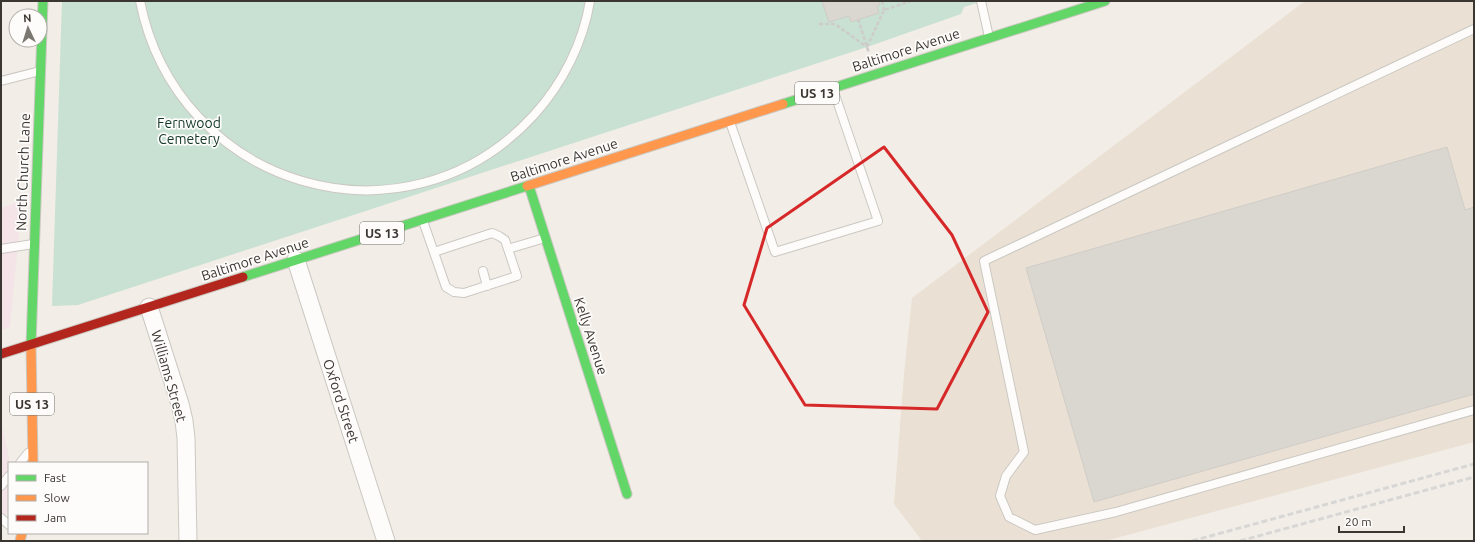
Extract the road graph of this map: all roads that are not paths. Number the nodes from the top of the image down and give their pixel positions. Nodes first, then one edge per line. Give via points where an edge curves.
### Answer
1 (43, 1) edge
2 (140, 1) edge
3 (590, 1) edge
4 (981, 1) edge
5 (1105, 1) edge
6 (1474, 29) edge
7 (989, 38) junction
8 (41, 70) junction
9 (1, 81) edge
10 (833, 88) junction
11 (730, 121) junction
12 (529, 186) junction
13 (423, 220) junction
14 (546, 238) junction
15 (34, 244) junction
16 (1, 249) edge
17 (508, 249) junction
18 (434, 252) junction
19 (296, 260) junction
20 (483, 271) dead end
21 (487, 286) junction
22 (149, 307) junction
23 (31, 345) junction
24 (1, 354) edge
25 (1474, 410) edge
26 (33, 446) junction
27 (21, 462) edge
28 (33, 462) edge
29 (8, 477) edge
30 (1, 486) edge
31 (627, 494) dead end
32 (188, 541) edge
33 (386, 541) edge

1 - 8 main road, North Church Lane
2 - 3 lane via 152,44 163,68 193,112 211,130 254,161 278,172 322,186 355,190 394,188 433,180 482,158 504,143 524,126 558,85 581,37
4 - 7 lane
5 - 7 main road, Baltimore Avenue / US 13
6 - 25 lane via 984,261 1024,452 1006,476 1000,496 1009,517 1035,530 1116,512
7 - 10 main road, Baltimore Avenue / US 13
8 - 9 lane
8 - 15 main road, North Church Lane
10 - 11 main road, Baltimore Avenue / US 13
10 - 11 lane via 878,221 775,252
11 - 12 main road, Baltimore Avenue / US 13
12 - 13 main road, Baltimore Avenue / US 13
12 - 14 main road, Kelly Avenue
13 - 18 lane
13 - 19 main road, Baltimore Avenue / US 13
14 - 17 lane
14 - 31 main road, Kelly Avenue
15 - 16 lane
15 - 23 main road, North Church Lane
17 - 18 lane via 505,240 492,233 474,242
17 - 21 lane via 517,276
18 - 21 lane via 446,287 464,294
19 - 22 main road, Baltimore Avenue / US 13
19 - 33 street, Oxford Street
20 - 21 lane
22 - 23 main road, Baltimore Avenue / US 13
22 - 32 street, Williams Street via 184,421
23 - 24 main road, Baltimore Avenue
23 - 26 main road, US 13
26 - 27 lane
26 - 28 main road, US 13
29 - 30 lane

